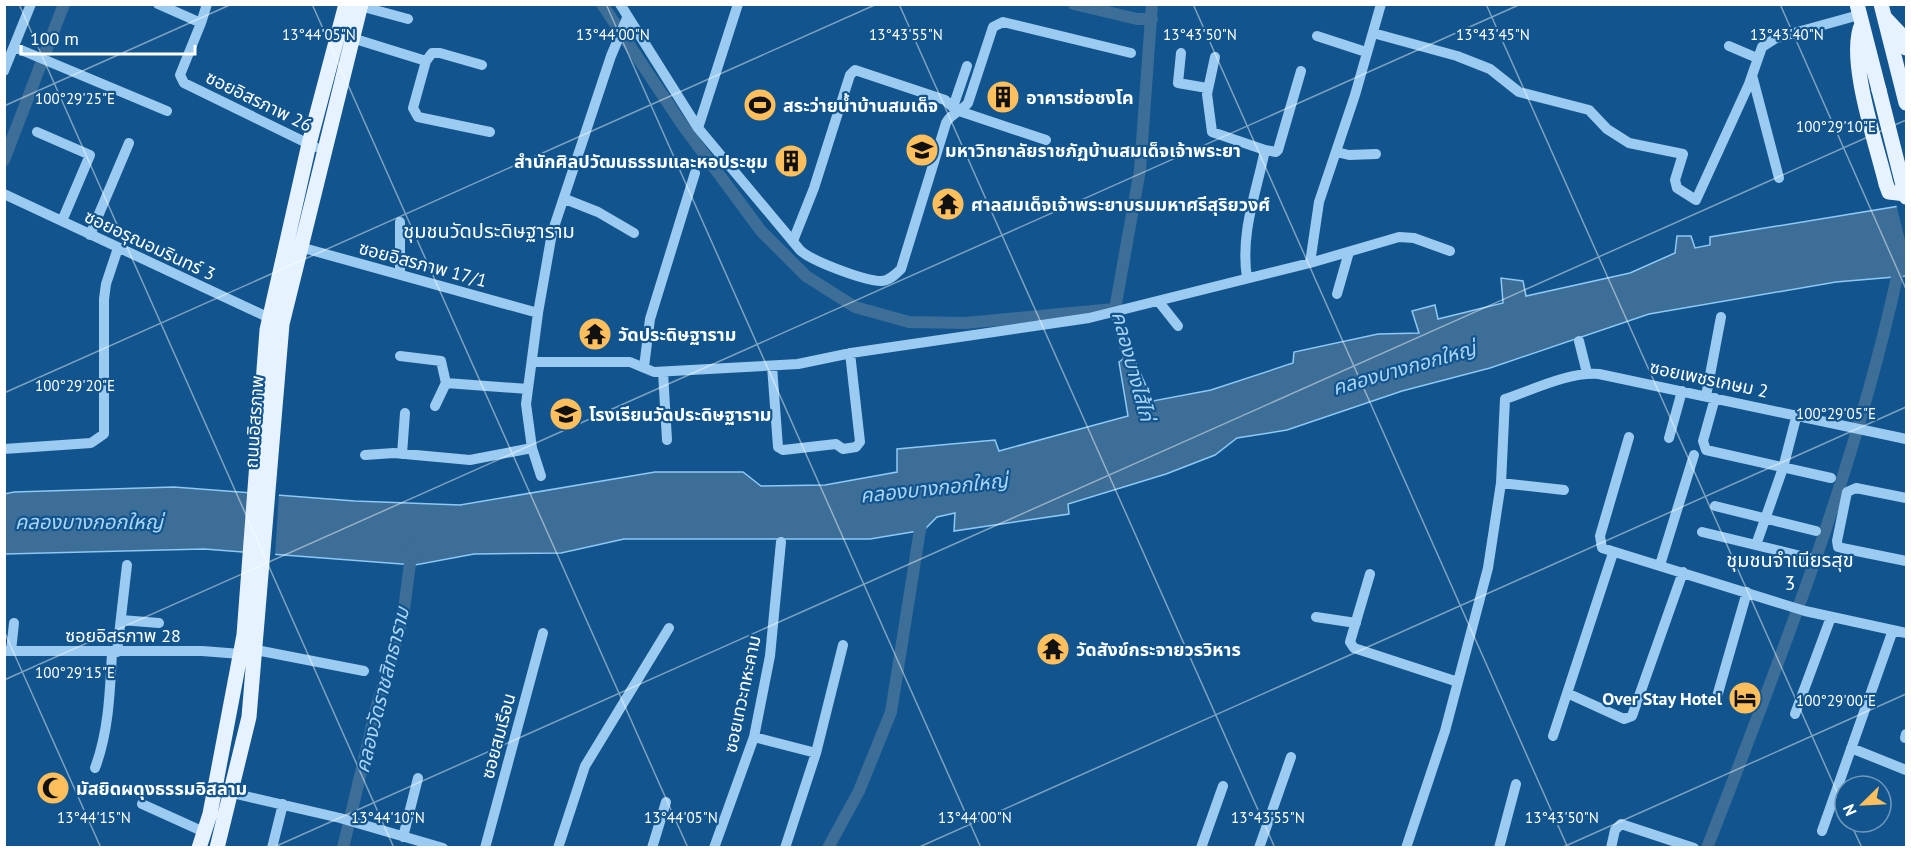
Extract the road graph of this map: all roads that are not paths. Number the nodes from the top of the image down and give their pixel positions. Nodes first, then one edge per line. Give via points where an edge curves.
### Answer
1 (31, 4) edge
2 (158, 4) edge
3 (207, 4) edge
4 (620, 4) edge
5 (738, 4) edge
6 (1381, 4) edge
7 (356, 5) edge
8 (1883, 11) edge
9 (1859, 15) edge
10 (408, 19) dead end
11 (201, 23) junction
12 (622, 28) junction
13 (1373, 33) junction
14 (1317, 36) dead end
15 (352, 38) junction
16 (1905, 39) edge
17 (1729, 46) dead end
18 (14, 47) junction
19 (1366, 52) junction
20 (1131, 53) dead end
21 (1181, 53) dead end
22 (1215, 57) dead end
23 (1757, 58) junction
24 (426, 61) junction
25 (482, 65) dead end
26 (967, 66) dead end
27 (4, 71) edge
28 (1301, 71) dead end
29 (1752, 75) junction
30 (1207, 88) junction
31 (1906, 103) edge
32 (957, 109) junction
33 (167, 111) dead end
34 (698, 128) junction
35 (37, 132) dead end
36 (490, 132) dead end
37 (1046, 140) dead end
38 (129, 142) dead end
39 (317, 147) junction
40 (1265, 150) junction
41 (1336, 152) junction
42 (1376, 154) dead end
43 (695, 173) dead end
44 (1779, 178) dead end
45 (4, 194) edge
46 (1906, 195) edge
47 (565, 199) junction
48 (62, 221) junction
49 (400, 222) dead end
50 (634, 233) dead end
51 (90, 235) junction
52 (793, 241) junction
53 (300, 247) junction
54 (118, 248) junction
55 (1450, 251) dead end
56 (1348, 252) junction
57 (1310, 263) junction
58 (400, 273) junction
59 (1247, 279) junction
60 (1338, 294) dead end
61 (1159, 302) junction
62 (537, 313) junction
63 (1721, 317) dead end
64 (276, 321) junction
65 (1178, 326) dead end
66 (1579, 341) dead end
67 (850, 353) junction
68 (400, 356) dead end
69 (532, 362) junction
70 (772, 366) junction
71 (644, 367) junction
72 (663, 372) junction
73 (1587, 373) junction
74 (446, 382) junction
75 (528, 389) junction
76 (1682, 391) junction
77 (1710, 397) junction
78 (435, 406) dead end
79 (405, 413) dead end
80 (1797, 414) junction
81 (1629, 437) dead end
82 (1669, 438) dead end
83 (1906, 439) edge
84 (667, 440) dead end
85 (532, 448) junction
86 (4, 449) edge
87 (402, 454) junction
88 (366, 455) dead end
89 (1694, 455) dead end
90 (1783, 468) junction
91 (541, 476) dead end
92 (1830, 478) dead end
93 (1501, 483) junction
94 (1564, 490) dead end
95 (1906, 498) edge
96 (1715, 506) dead end
97 (1766, 520) junction
98 (1816, 531) dead end
99 (1702, 532) dead end
100 (781, 542) dead end
101 (1756, 545) junction
102 (1613, 553) junction
103 (1809, 558) dead end
104 (1906, 561) edge
105 (1660, 565) junction
106 (127, 566) dead end
107 (1683, 572) junction
108 (1370, 574) dead end
109 (1747, 592) junction
110 (1316, 617) dead end
111 (1831, 617) junction
112 (121, 620) junction
113 (14, 623) dead end
114 (1356, 623) junction
115 (159, 624) dead end
116 (669, 628) dead end
117 (1893, 630) junction
118 (543, 633) dead end
119 (1906, 633) edge
120 (252, 642) junction
121 (843, 645) dead end
122 (8, 651) edge
123 (115, 652) junction
124 (241, 654) junction
125 (364, 671) dead end
126 (1458, 682) junction
127 (1567, 693) junction
128 (1718, 693) dead end
129 (1795, 714) dead end
130 (1553, 736) dead end
131 (754, 737) junction
132 (1851, 748) junction
133 (816, 753) junction
134 (1291, 757) dead end
135 (94, 768) dead end
136 (1906, 770) edge
137 (418, 778) dead end
138 (1516, 784) dead end
139 (1223, 786) dead end
140 (215, 787) junction
141 (232, 793) junction
142 (666, 802) dead end
143 (142, 804) dead end
144 (283, 804) junction
145 (1822, 831) dead end
146 (204, 832) junction
147 (403, 837) junction
148 (199, 848) edge
149 (217, 848) edge
150 (272, 848) edge
151 (443, 848) edge
152 (485, 848) edge
153 (558, 848) edge
154 (652, 848) edge
155 (714, 848) edge
156 (785, 848) edge
157 (1201, 848) edge
158 (1259, 848) edge
159 (1406, 848) edge
160 (1499, 848) edge
161 (1611, 848) edge
162 (1694, 848) edge

1 - 18 street
2 - 11 street
3 - 11 street
4 - 12 street
5 - 34 street
6 - 13 street
7 - 10 street
7 - 15 main road, ถนนอิสรภาพ
7 - 39 main road
8 - 16 main road
8 - 31 main road
9 - 23 street via 1776,38 1762,47
9 - 46 main road, bridge
9 - 46 main road via 1859,76 1886,184 1889,192
11 - 39 street, ซอยอิสรภาพ 26 via 180,79
12 - 34 street
12 - 47 street
13 - 19 street
13 - 29 street via 1490,69 1519,92 1580,106 1629,143 1683,154 1675,180 1677,188 1696,200
14 - 19 street
15 - 24 street
15 - 39 main road, ถนนอิสรภาพ
17 - 23 street
18 - 27 street
18 - 33 street
19 - 41 street
20 - 32 street via 1003,22 990,33 968,103
21 - 30 street via 1178,83
22 - 30 street
23 - 29 street
24 - 25 street via 432,53 440,52
24 - 36 street via 413,108 418,117
26 - 32 street
28 - 40 street via 1278,150
29 - 44 street
30 - 40 street via 1213,133
32 - 37 street
32 - 52 street via 945,100 872,75 851,72
32 - 52 street via 946,123 918,219 895,276 881,281 836,268 805,255
34 - 52 street
35 - 48 street via 90,156
38 - 51 street
39 - 53 main road, ถนนอิสรภาพ
39 - 64 main road
40 - 59 street via 1244,235
41 - 42 street
41 - 57 street via 1319,202
43 - 71 street via 650,319
45 - 48 street, ซอยอรุณอมรินทร์ 3
47 - 50 street
47 - 62 street via 552,232
48 - 51 street, ซอยอรุณอมรินทร์ 3
49 - 58 street
51 - 54 street, ซอยอรุณอมรินทร์ 3
53 - 58 street, ซอยอิสรภาพ 17/1
53 - 64 main road, ถนนอิสรภาพ
54 - 64 street, ซอยอรุณอมรินทร์ 3
54 - 86 street via 104,299 104,434 91,443
55 - 56 street via 1414,238 1399,237
56 - 57 street
56 - 60 street
57 - 59 street
58 - 62 street, ซอยอิสรภาพ 17/1
59 - 61 street
61 - 65 street
61 - 67 street via 1029,329
62 - 69 street
63 - 77 street
64 - 120 main road, ถนนอิสรภาพ
66 - 73 street
67 - 70 street
67 - 70 street via 860,438 856,447 841,449 836,444 780,449 776,443
68 - 74 street via 441,361
69 - 71 street via 630,362
69 - 75 street
70 - 72 street
71 - 72 street
72 - 84 street
73 - 76 street, ซอยเพชรเกษม 2
73 - 93 street, ซอยเพชรเกษม 2 via 1505,399
74 - 75 street
74 - 78 street
75 - 85 street via 526,404
76 - 77 street, ซอยเพชรเกษม 2
76 - 82 street
77 - 80 street, ซอยเพชรเกษม 2
77 - 90 street via 1703,441 1706,450
79 - 87 street
80 - 83 street, ซอยเพชรเกษม 2
80 - 90 street
81 - 102 street via 1600,536 1602,548
85 - 87 street via 470,460
85 - 91 street
87 - 88 street
89 - 105 street
90 - 92 street
90 - 97 street
93 - 94 street
93 - 126 street via 1488,568
95 - 104 street via 1856,488 1847,492 1838,547
96 - 97 street
97 - 98 street
97 - 101 street
99 - 101 street
100 - 131 street, ซอยเทวะทหะคาม via 770,656
101 - 103 street
102 - 105 street
102 - 127 street
105 - 107 street
106 - 112 street
107 - 109 street
107 - 127 street via 1632,716 1624,719
108 - 114 street
109 - 111 street
109 - 128 street
110 - 114 street
111 - 117 street
111 - 129 street
112 - 115 street
112 - 123 street
113 - 122 street
114 - 126 street via 1350,642 1354,648
116 - 153 street via 585,766
117 - 119 street
117 - 132 street
118 - 152 street, ซอยสมเรือน
120 - 124 main road
120 - 125 street
120 - 141 main road, ถนนอิสรภาพ via 249,717
121 - 133 street
122 - 123 street, ซอยอิสรภาพ 28
123 - 124 street, ซอยอิสรภาพ 28
123 - 135 street
124 - 140 main road
126 - 159 street
127 - 130 street
131 - 133 street
131 - 155 street, ซอยเทวะทหะคาม
132 - 136 street
132 - 145 street
133 - 156 street
134 - 158 street
137 - 147 street
138 - 160 street
139 - 157 street
140 - 141 main road
140 - 146 main road
141 - 144 street
141 - 149 main road, ถนนอิสรภาพ
142 - 154 street
143 - 146 street
144 - 147 street
144 - 150 street
146 - 148 main road
147 - 151 street
161 - 162 street via 1615,830 1621,824

